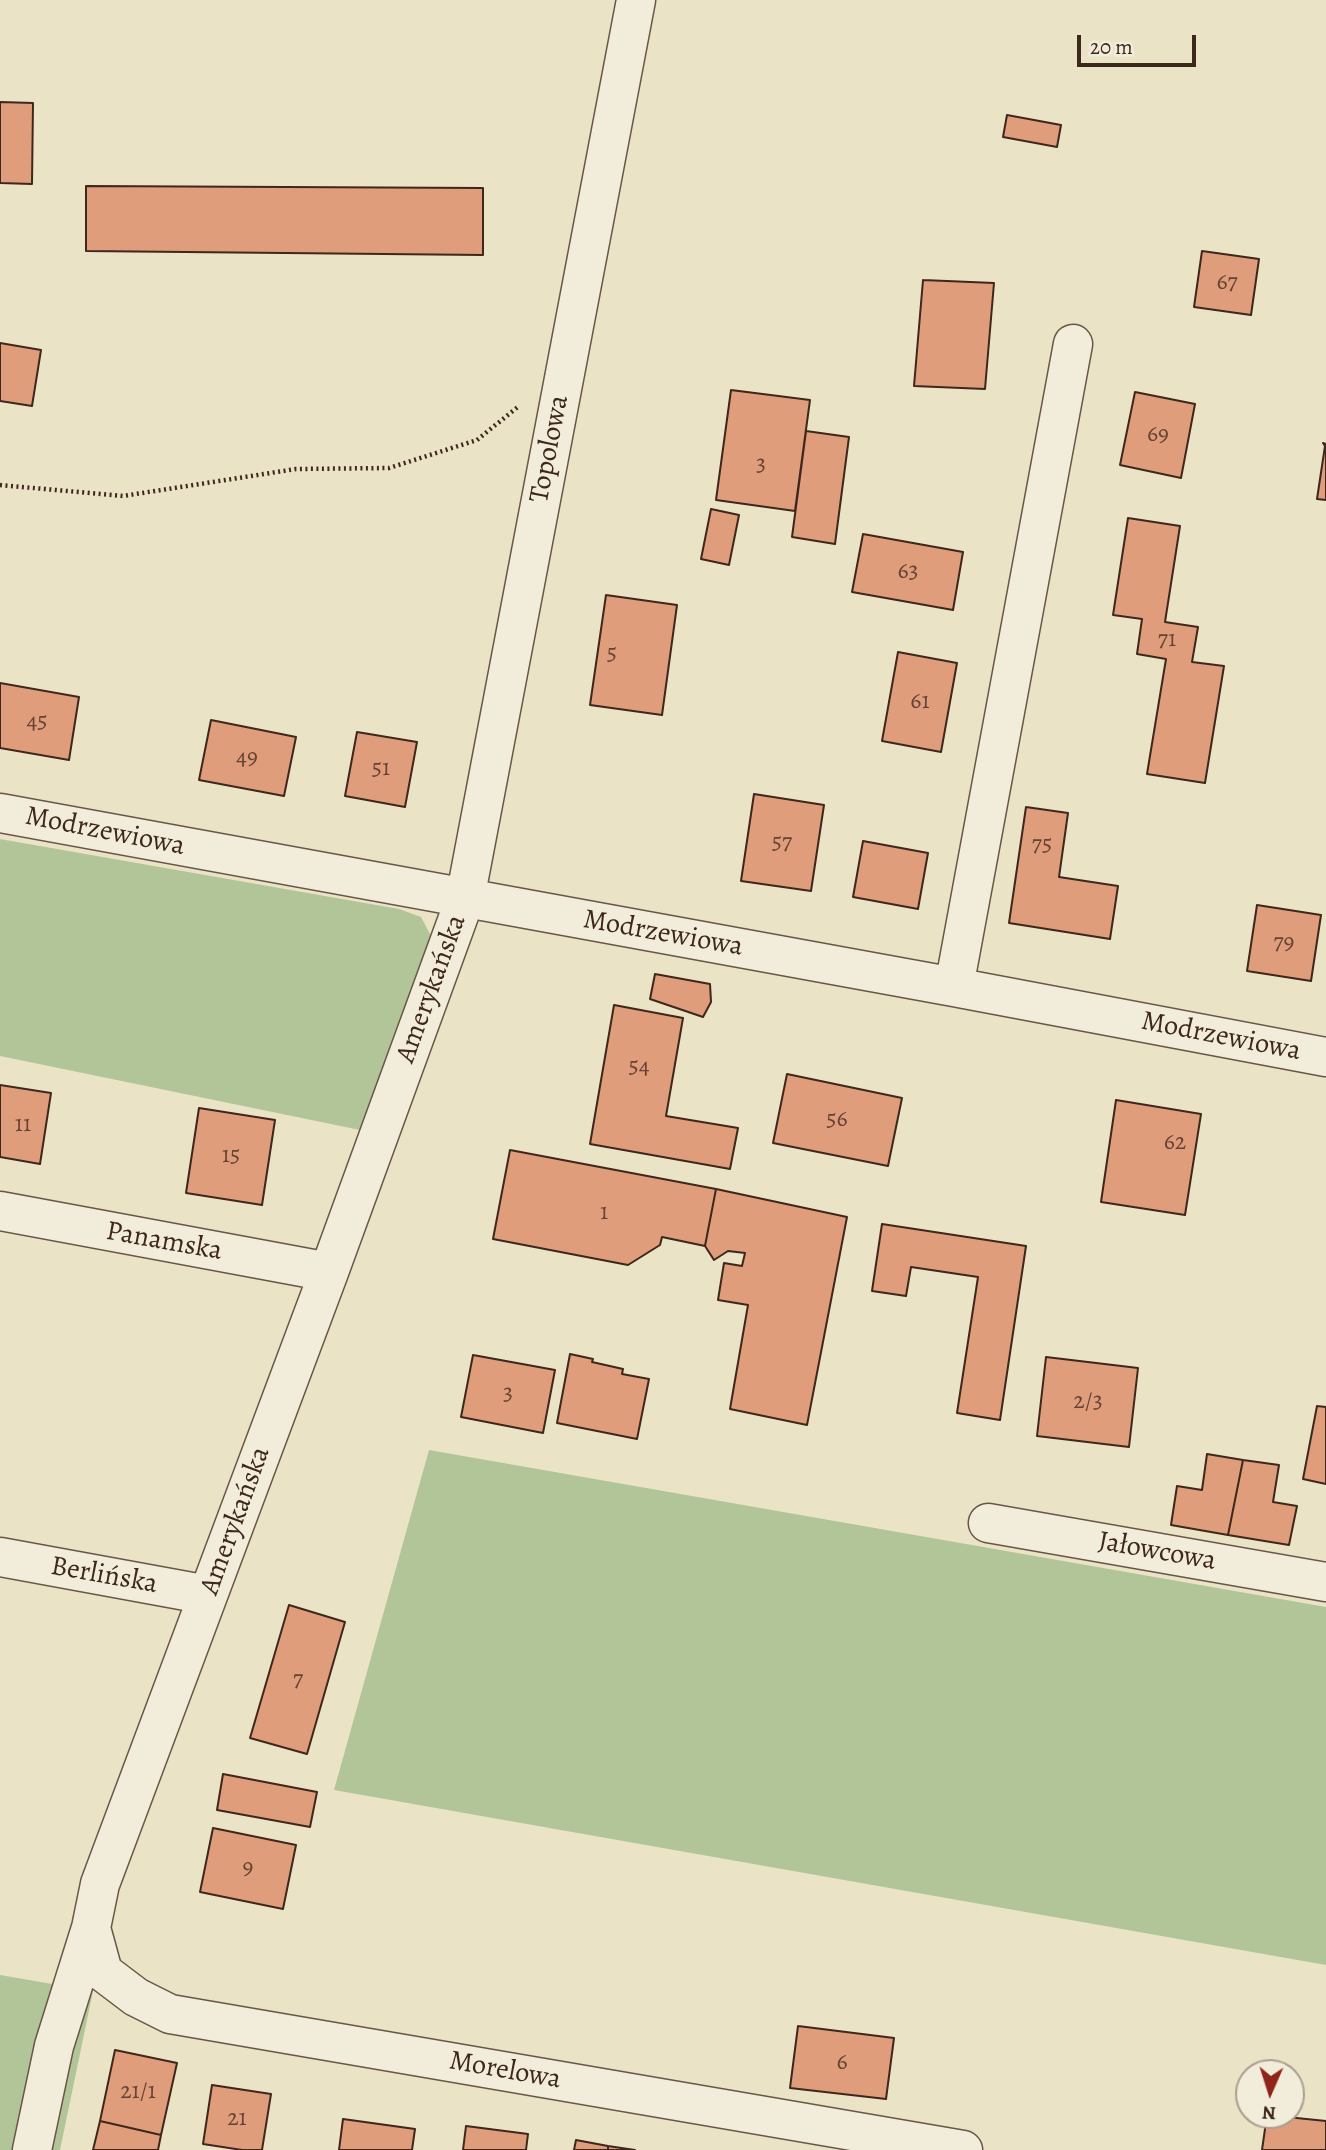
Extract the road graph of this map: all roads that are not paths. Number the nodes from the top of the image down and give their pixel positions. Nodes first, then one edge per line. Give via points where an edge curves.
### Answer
1 (636, 0) edge
2 (1073, 344) dead end
3 (0, 813) edge
4 (465, 899) junction
5 (954, 986) junction
6 (1326, 1057) edge
7 (0, 1211) edge
8 (329, 1272) junction
9 (988, 1523) dead end
10 (0, 1557) edge
11 (1326, 1582) edge
12 (208, 1595) junction
13 (91, 1928) junction
14 (32, 2150) edge
15 (963, 2150) edge

1 - 4 street, Topolowa
2 - 5 street
3 - 4 street, Modrzewiowa
4 - 5 street, Modrzewiowa
4 - 8 street, Amerykańska
5 - 6 street, Modrzewiowa
7 - 8 street, Panamska
8 - 12 street, Amerykańska
9 - 11 street, Jałowcowa
10 - 12 street, Berlińska
12 - 13 street, Amerykańska via 100,1884
13 - 14 street, Amerykańska via 54,2046
13 - 15 street, Morelowa via 103,1972 136,1997 170,2014

